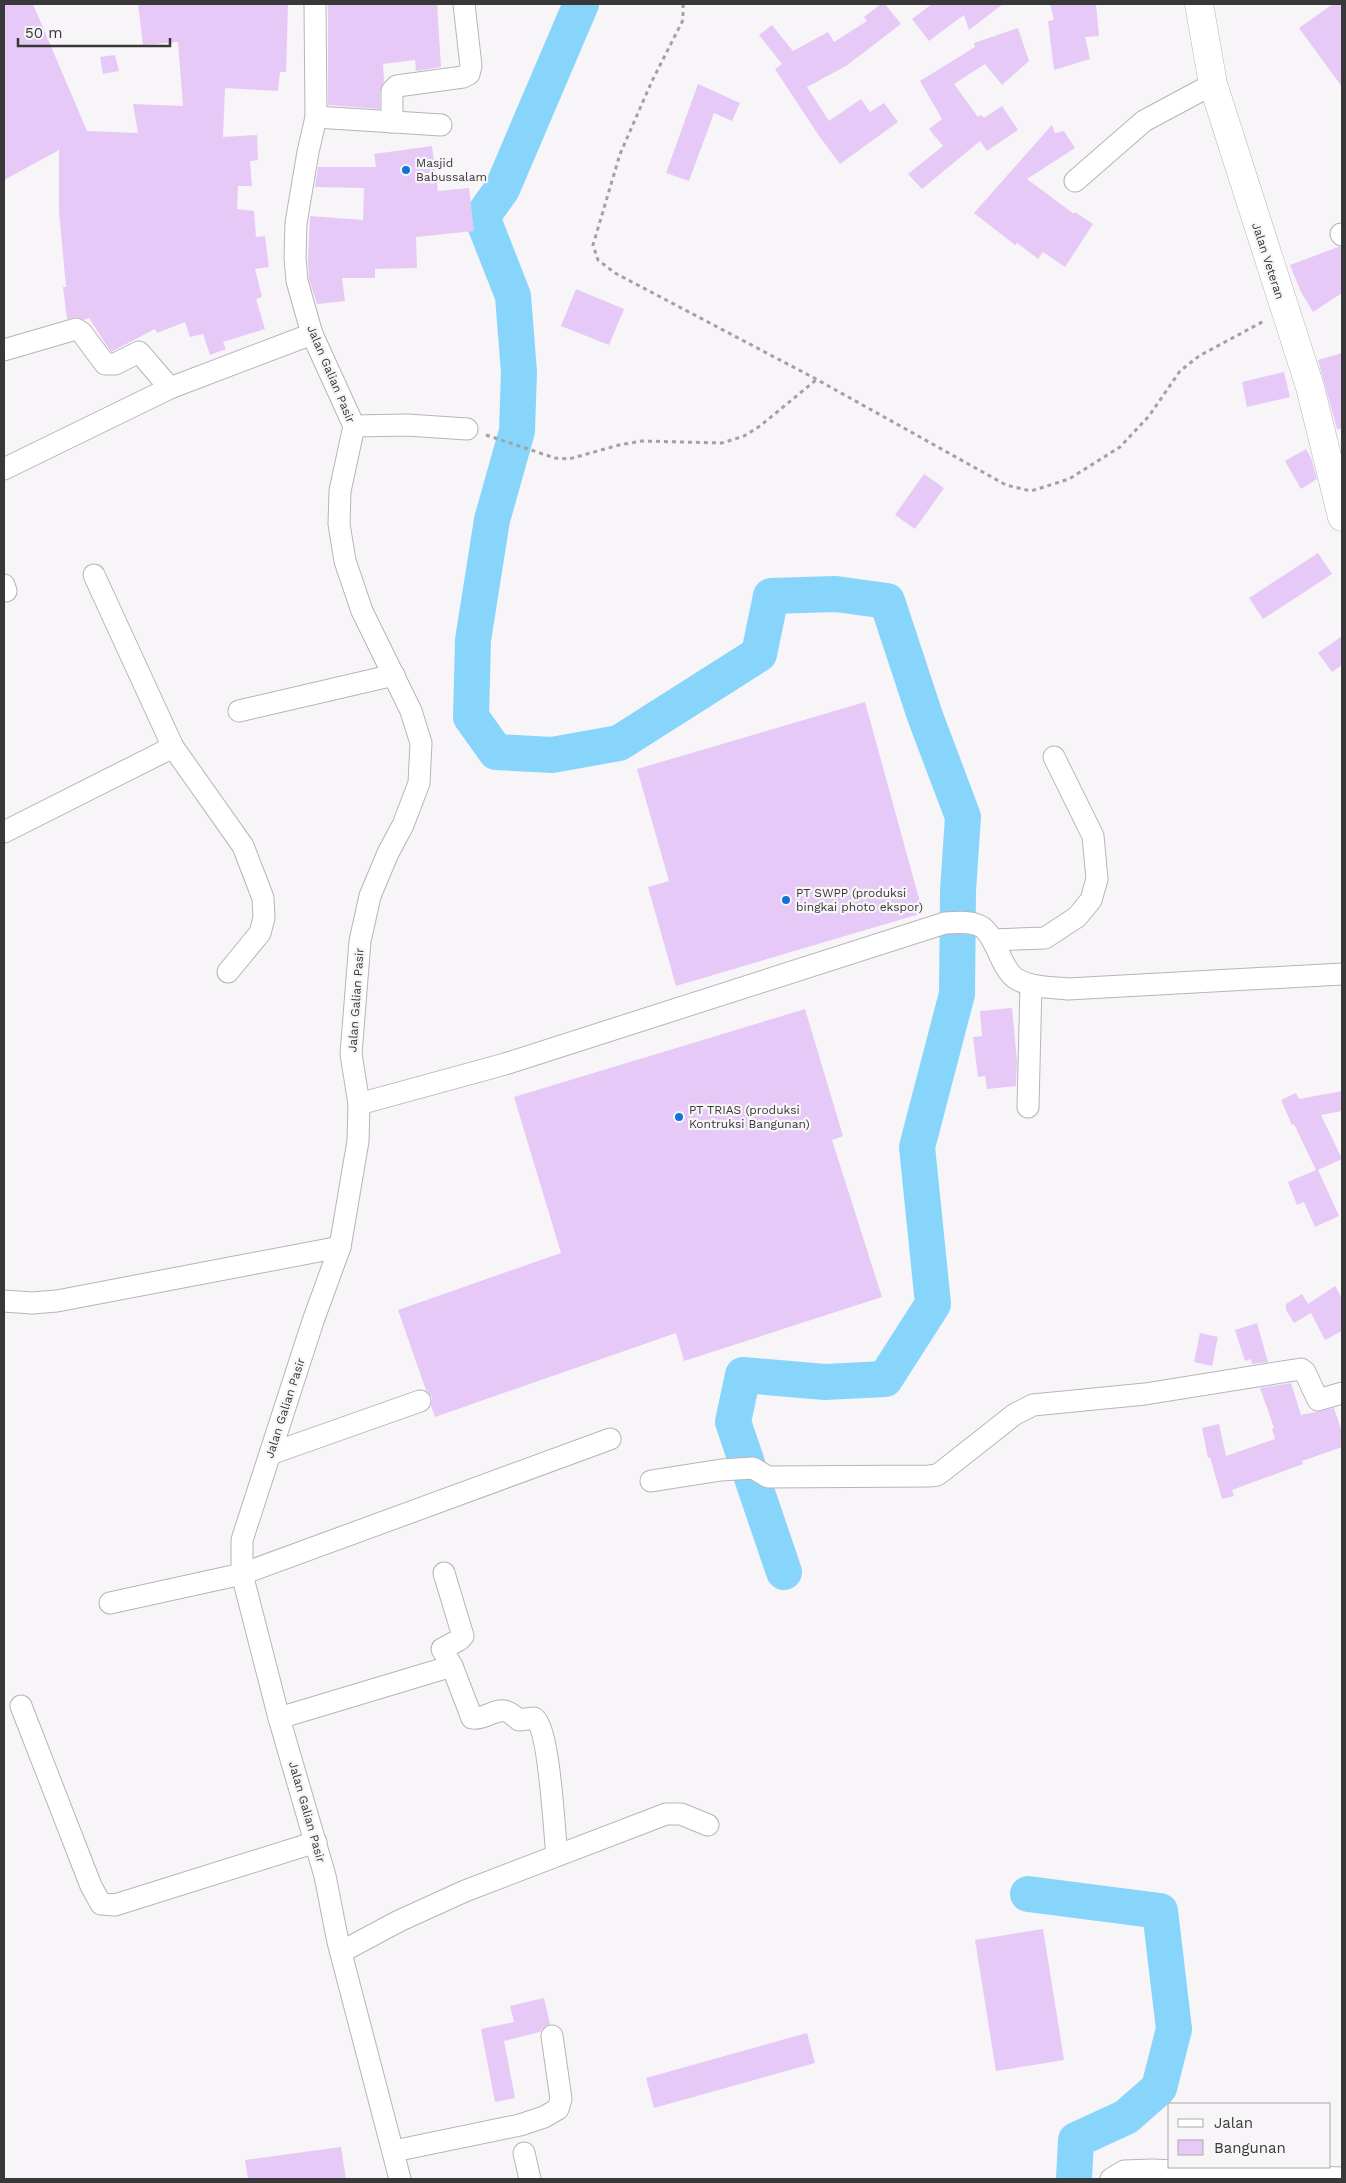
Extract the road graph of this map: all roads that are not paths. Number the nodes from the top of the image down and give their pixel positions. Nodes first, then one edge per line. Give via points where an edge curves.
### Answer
1 (316, 4) edge
2 (464, 4) edge
3 (1199, 4) edge
4 (1213, 84) junction
5 (316, 117) junction
6 (392, 122) junction
7 (441, 125) dead end
8 (1074, 181) dead end
9 (312, 334) junction
10 (4, 350) edge
11 (170, 388) junction
12 (354, 426) junction
13 (467, 428) road end
14 (4, 469) edge
15 (1338, 478) edge
16 (1342, 517) edge
17 (94, 575) dead end
18 (394, 675) junction
19 (239, 712) dead end
20 (173, 747) junction
21 (1054, 757) dead end
22 (4, 832) edge
23 (993, 940) junction
24 (228, 972) dead end
25 (1342, 974) edge
26 (1031, 985) junction
27 (359, 1104) junction
28 (1028, 1108) dead end
29 (340, 1247) junction
30 (4, 1301) edge
31 (1342, 1393) edge
32 (420, 1401) dead end
33 (610, 1439) dead end
34 (270, 1454) junction
35 (651, 1481) dead end
36 (444, 1573) dead end
37 (242, 1574) junction
38 (110, 1603) dead end
39 (452, 1666) junction
40 (21, 1706) dead end
41 (279, 1718) junction
42 (708, 1825) dead end
43 (316, 1842) junction
44 (556, 1855) junction
45 (341, 1952) junction
46 (552, 2036) dead end
47 (394, 2151) junction
48 (524, 2153) dead end
49 (1227, 2177) edge
50 (1329, 2178) edge
51 (400, 2179) edge
52 (530, 2179) edge
53 (1111, 2179) edge

1 - 5 street, Jalan Galian Pasir
2 - 6 street via 471,66 469,74 396,86 392,91
3 - 4 main road, Jalan Veteran
4 - 8 street via 1144,120
4 - 15 main road, Jalan Veteran
5 - 6 street
5 - 9 street, Jalan Galian Pasir via 296,222 295,258 296,282
6 - 7 street
9 - 11 street
9 - 12 street, Jalan Galian Pasir
10 - 11 street via 76,329 105,364 115,364 139,352
11 - 14 street
12 - 13 street
12 - 18 street, Jalan Galian Pasir via 340,491 339,524 344,560 362,611
15 - 16 main road, Jalan Veteran
17 - 20 street
18 - 19 street
18 - 27 street, Jalan Galian Pasir via 421,743 419,783 370,896 360,941 351,1054
20 - 22 street
20 - 24 street via 243,846 263,898 264,918 260,933
21 - 23 street via 1093,836 1098,879 1091,900 1077,917 1046,938
23 - 26 street via 1005,967 1015,978
23 - 27 street via 978,924 945,923 505,1064
25 - 26 street via 1068,989
26 - 28 street
27 - 29 street, Jalan Galian Pasir via 358,1141
29 - 30 street via 57,1301
29 - 34 street, Jalan Galian Pasir
31 - 35 street via 1318,1400 1301,1369 1145,1394 1033,1405 1015,1414 937,1475 768,1477 748,1468
32 - 34 street
33 - 37 street
34 - 37 street, Jalan Galian Pasir via 242,1540
36 - 39 street via 463,1636 442,1649
37 - 38 street
37 - 41 street, Jalan Galian Pasir
39 - 41 street
39 - 44 street via 472,1718 505,1711 519,1720 534,1718 539,1723 548,1758
40 - 43 street via 91,1886 101,1904 115,1905
41 - 43 street, Jalan Galian Pasir
42 - 44 street via 681,1814 666,1814
43 - 45 street, Jalan Galian Pasir
44 - 45 street via 465,1891
45 - 47 street, Jalan Galian Pasir
46 - 47 street via 561,2099 558,2109 520,2124
47 - 51 street, Jalan Galian Pasir
48 - 52 street
49 - 50 street
49 - 53 street via 1143,2170 1124,2171

